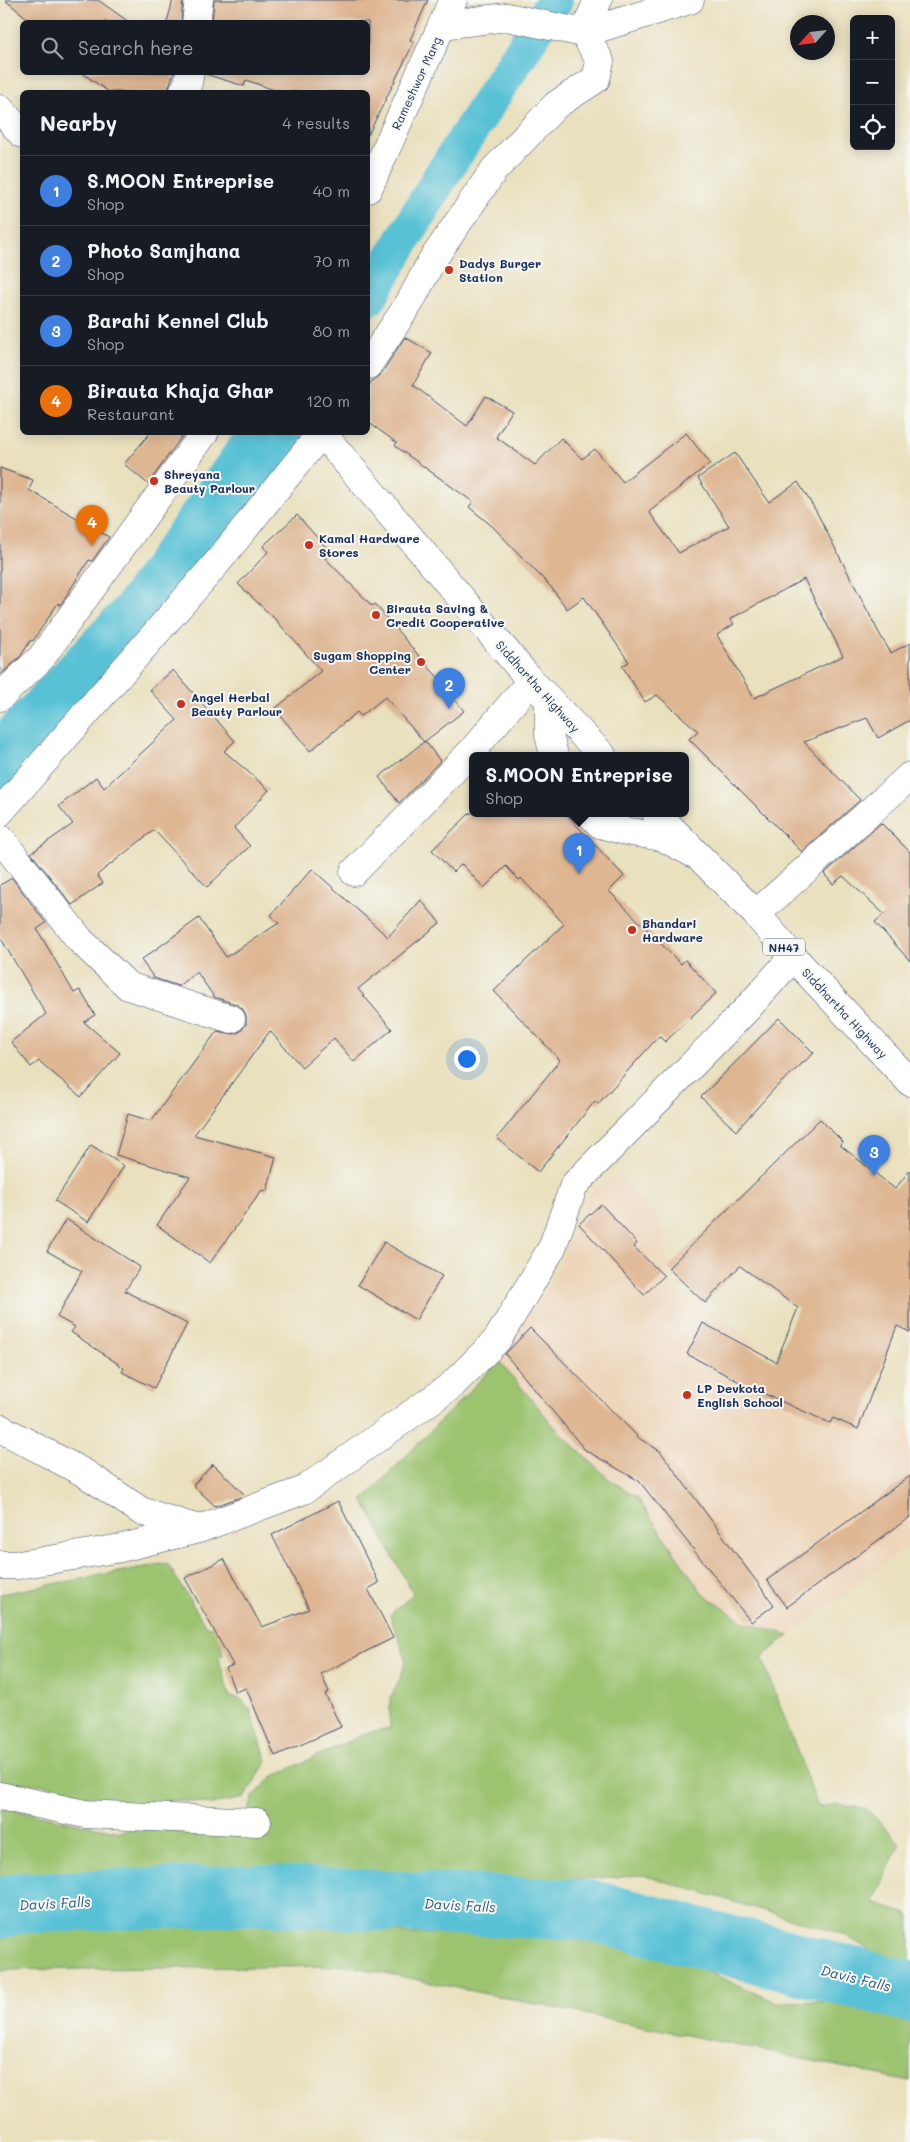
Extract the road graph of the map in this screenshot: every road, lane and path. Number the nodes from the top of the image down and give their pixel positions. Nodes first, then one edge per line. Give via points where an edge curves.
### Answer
1 (199, 0) edge
2 (453, 0) edge
3 (598, 0) edge
4 (690, 0) edge
5 (196, 20) edge
6 (442, 25) junction
7 (582, 33) junction
8 (189, 75) edge
9 (184, 90) edge
10 (0, 109) edge
11 (20, 132) edge
12 (370, 185) edge
13 (370, 362) edge
14 (202, 435) edge
15 (319, 435) edge
16 (323, 435) edge
17 (540, 690) junction
18 (0, 697) edge
19 (471, 752) edge
20 (553, 752) edge
21 (599, 752) edge
22 (469, 754) edge
23 (910, 776) edge
24 (0, 812) edge
25 (593, 817) edge
26 (660, 817) edge
27 (0, 838) edge
28 (696, 855) junction
29 (354, 872) dead end
30 (756, 914) junction
31 (793, 957) junction
32 (231, 1019) dead end
33 (910, 1082) edge
34 (0, 1428) edge
35 (200, 1529) junction
36 (0, 1565) edge
37 (0, 1796) edge
38 (257, 1822) dead end

1 - 5 main road
2 - 6 main road
3 - 7 main road
4 - 7 main road
6 - 7 main road, Rameshwor Marg via 507,16
6 - 12 main road, Rameshwor Marg
7 - 13 main road via 600,61 596,79 556,105 494,170 431,262 410,302
8 - 9 main road
10 - 11 main road
14 - 18 main road via 41,658
15 - 24 main road via 216,564
16 - 17 main road, Siddhartha Highway
17 - 19 main road
17 - 20 main road
17 - 21 main road, Siddhartha Highway
22 - 29 main road
23 - 30 main road
25 - 28 main road via 600,824 662,837
26 - 28 main road, Siddhartha Highway / NH47
27 - 32 main road via 80,940 128,986
28 - 30 main road, Siddhartha Highway / NH47
30 - 31 main road, Siddhartha Highway / NH47
31 - 33 main road, Siddhartha Highway / NH47
31 - 35 main road via 745,1011 574,1184 552,1248 497,1340 451,1386 304,1490
34 - 35 main road via 86,1474 140,1511
35 - 36 main road via 121,1548 19,1565
37 - 38 main road via 85,1814

